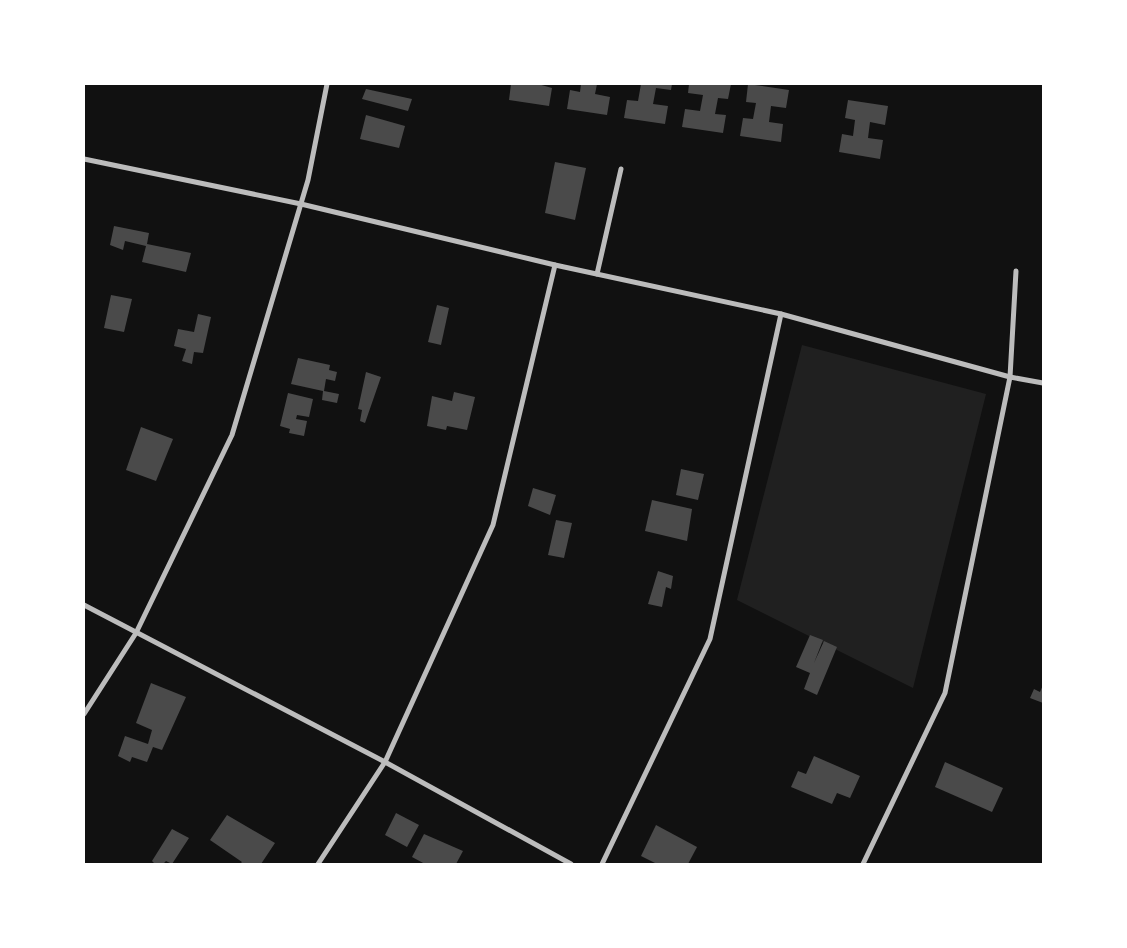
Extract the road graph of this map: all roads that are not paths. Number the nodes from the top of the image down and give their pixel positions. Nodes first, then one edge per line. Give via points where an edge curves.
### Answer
1 (327, 84) edge
2 (84, 159) edge
3 (621, 169) dead end
4 (301, 204) junction
5 (555, 265) junction
6 (1016, 271) dead end
7 (597, 274) junction
8 (781, 314) junction
9 (1010, 377) junction
10 (1043, 383) edge
11 (84, 605) edge
12 (136, 633) junction
13 (84, 714) edge
14 (385, 762) junction
15 (318, 864) edge
16 (571, 864) edge
17 (602, 864) edge
18 (863, 864) edge

1 - 4 street
2 - 4 street
3 - 7 street
4 - 5 street
4 - 12 street via 232,435
5 - 7 street
5 - 14 street via 493,525
6 - 9 street
7 - 8 street
8 - 9 street
8 - 17 street via 710,639
9 - 10 street
9 - 18 street via 945,693
11 - 12 street
12 - 13 street
12 - 14 street
14 - 15 street
14 - 16 street

